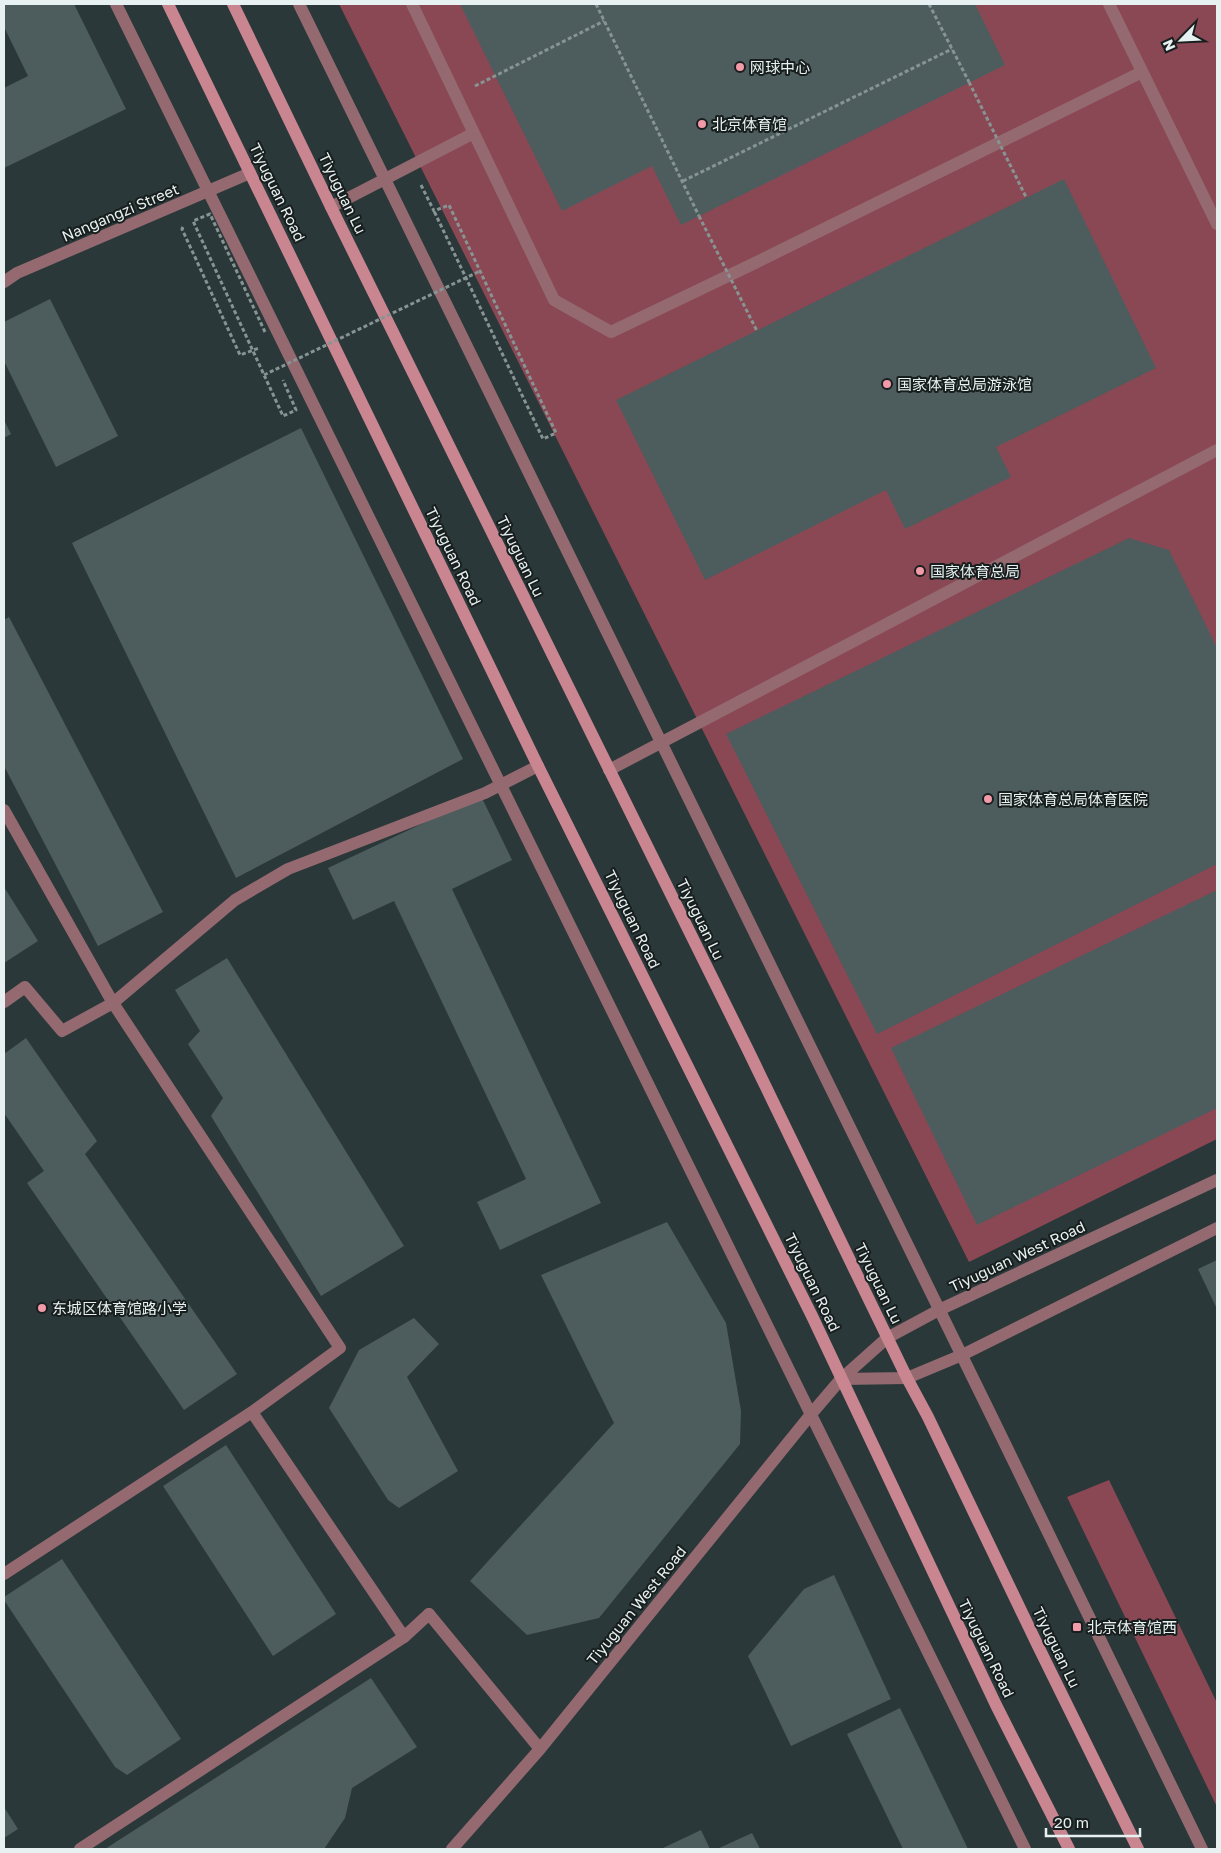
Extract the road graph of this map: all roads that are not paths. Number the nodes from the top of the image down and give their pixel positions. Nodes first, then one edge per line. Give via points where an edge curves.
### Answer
1 (116, 4) edge
2 (168, 4) edge
3 (233, 4) edge
4 (299, 4) edge
5 (412, 4) edge
6 (1109, 4) edge
7 (1142, 72) junction
8 (474, 133) junction
9 (250, 173) junction
10 (385, 180) junction
11 (208, 192) junction
12 (331, 207) junction
13 (1217, 224) edge
14 (4, 282) edge
15 (1217, 450) edge
16 (661, 744) junction
17 (538, 766) junction
18 (609, 770) junction
19 (500, 785) junction
20 (4, 810) edge
21 (4, 1002) edge
22 (112, 1003) junction
23 (1217, 1180) edge
24 (1217, 1228) edge
25 (939, 1310) junction
26 (888, 1338) junction
27 (962, 1356) junction
28 (907, 1378) junction
29 (841, 1379) junction
30 (252, 1412) junction
31 (812, 1413) junction
32 (4, 1574) edge
33 (404, 1637) junction
34 (540, 1748) junction
35 (80, 1849) edge
36 (452, 1849) edge
37 (1025, 1849) edge
38 (1068, 1849) edge
39 (1138, 1849) edge
40 (1202, 1849) edge

1 - 11 street
2 - 9 main road, Tiyuguan Road
3 - 12 main road, Tiyuguan Lu
4 - 10 street
5 - 8 street
6 - 7 street
7 - 8 street via 611,332 554,300
7 - 13 street
8 - 10 street
9 - 11 street, Nangangzi Street
9 - 17 main road, Tiyuguan Road
10 - 12 street
10 - 16 street
11 - 14 street, Nangangzi Street via 18,273
11 - 19 street
12 - 18 main road, Tiyuguan Lu
15 - 16 street
16 - 18 street
16 - 25 street
17 - 19 street
17 - 29 main road, Tiyuguan Road
18 - 26 main road, Tiyuguan Lu
19 - 22 street via 288,869 235,900
19 - 31 street
20 - 22 street
21 - 22 street via 24,987 62,1031
22 - 30 street via 340,1348
23 - 25 street, Tiyuguan West Road
24 - 27 street
25 - 26 street, Tiyuguan West Road
25 - 27 street
26 - 28 main road, Tiyuguan Lu
26 - 29 street, Tiyuguan West Road
27 - 28 street
27 - 40 street
28 - 29 street
28 - 39 main road, Tiyuguan Lu
29 - 31 street, Tiyuguan West Road
29 - 38 main road, Tiyuguan Road
30 - 32 street
30 - 33 street
31 - 34 street, Tiyuguan West Road
31 - 37 street
33 - 34 street via 429,1614
33 - 35 street
34 - 36 street, Tiyuguan West Road

